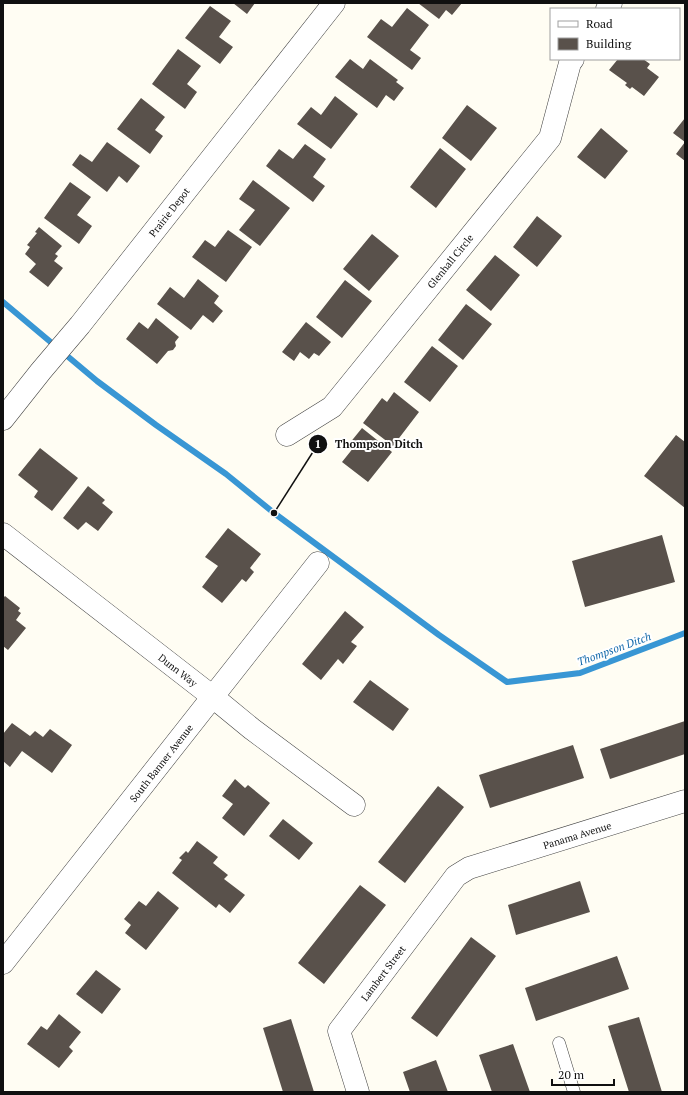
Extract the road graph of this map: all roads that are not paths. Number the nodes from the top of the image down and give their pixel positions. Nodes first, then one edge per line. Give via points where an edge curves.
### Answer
1 (334, 3) edge
2 (572, 60) edge
3 (3, 419) edge
4 (287, 435) dead end
5 (3, 534) edge
6 (318, 563) dead end
7 (213, 697) junction
8 (685, 801) edge
9 (354, 805) dead end
10 (469, 868) joint
11 (3, 963) edge
12 (559, 1042) dead end
13 (358, 1092) edge
14 (574, 1092) edge

1 - 3 street, Prairie Depot
2 - 4 street, Glenhall Circle via 550,138 332,406
5 - 7 street, Dunn Way
6 - 7 street, South Banner Avenue
7 - 9 street, Dunn Way
7 - 11 street, South Banner Avenue
8 - 10 street, Panama Avenue
10 - 13 street, Lambert Street via 456,876 339,1031
12 - 14 lane

